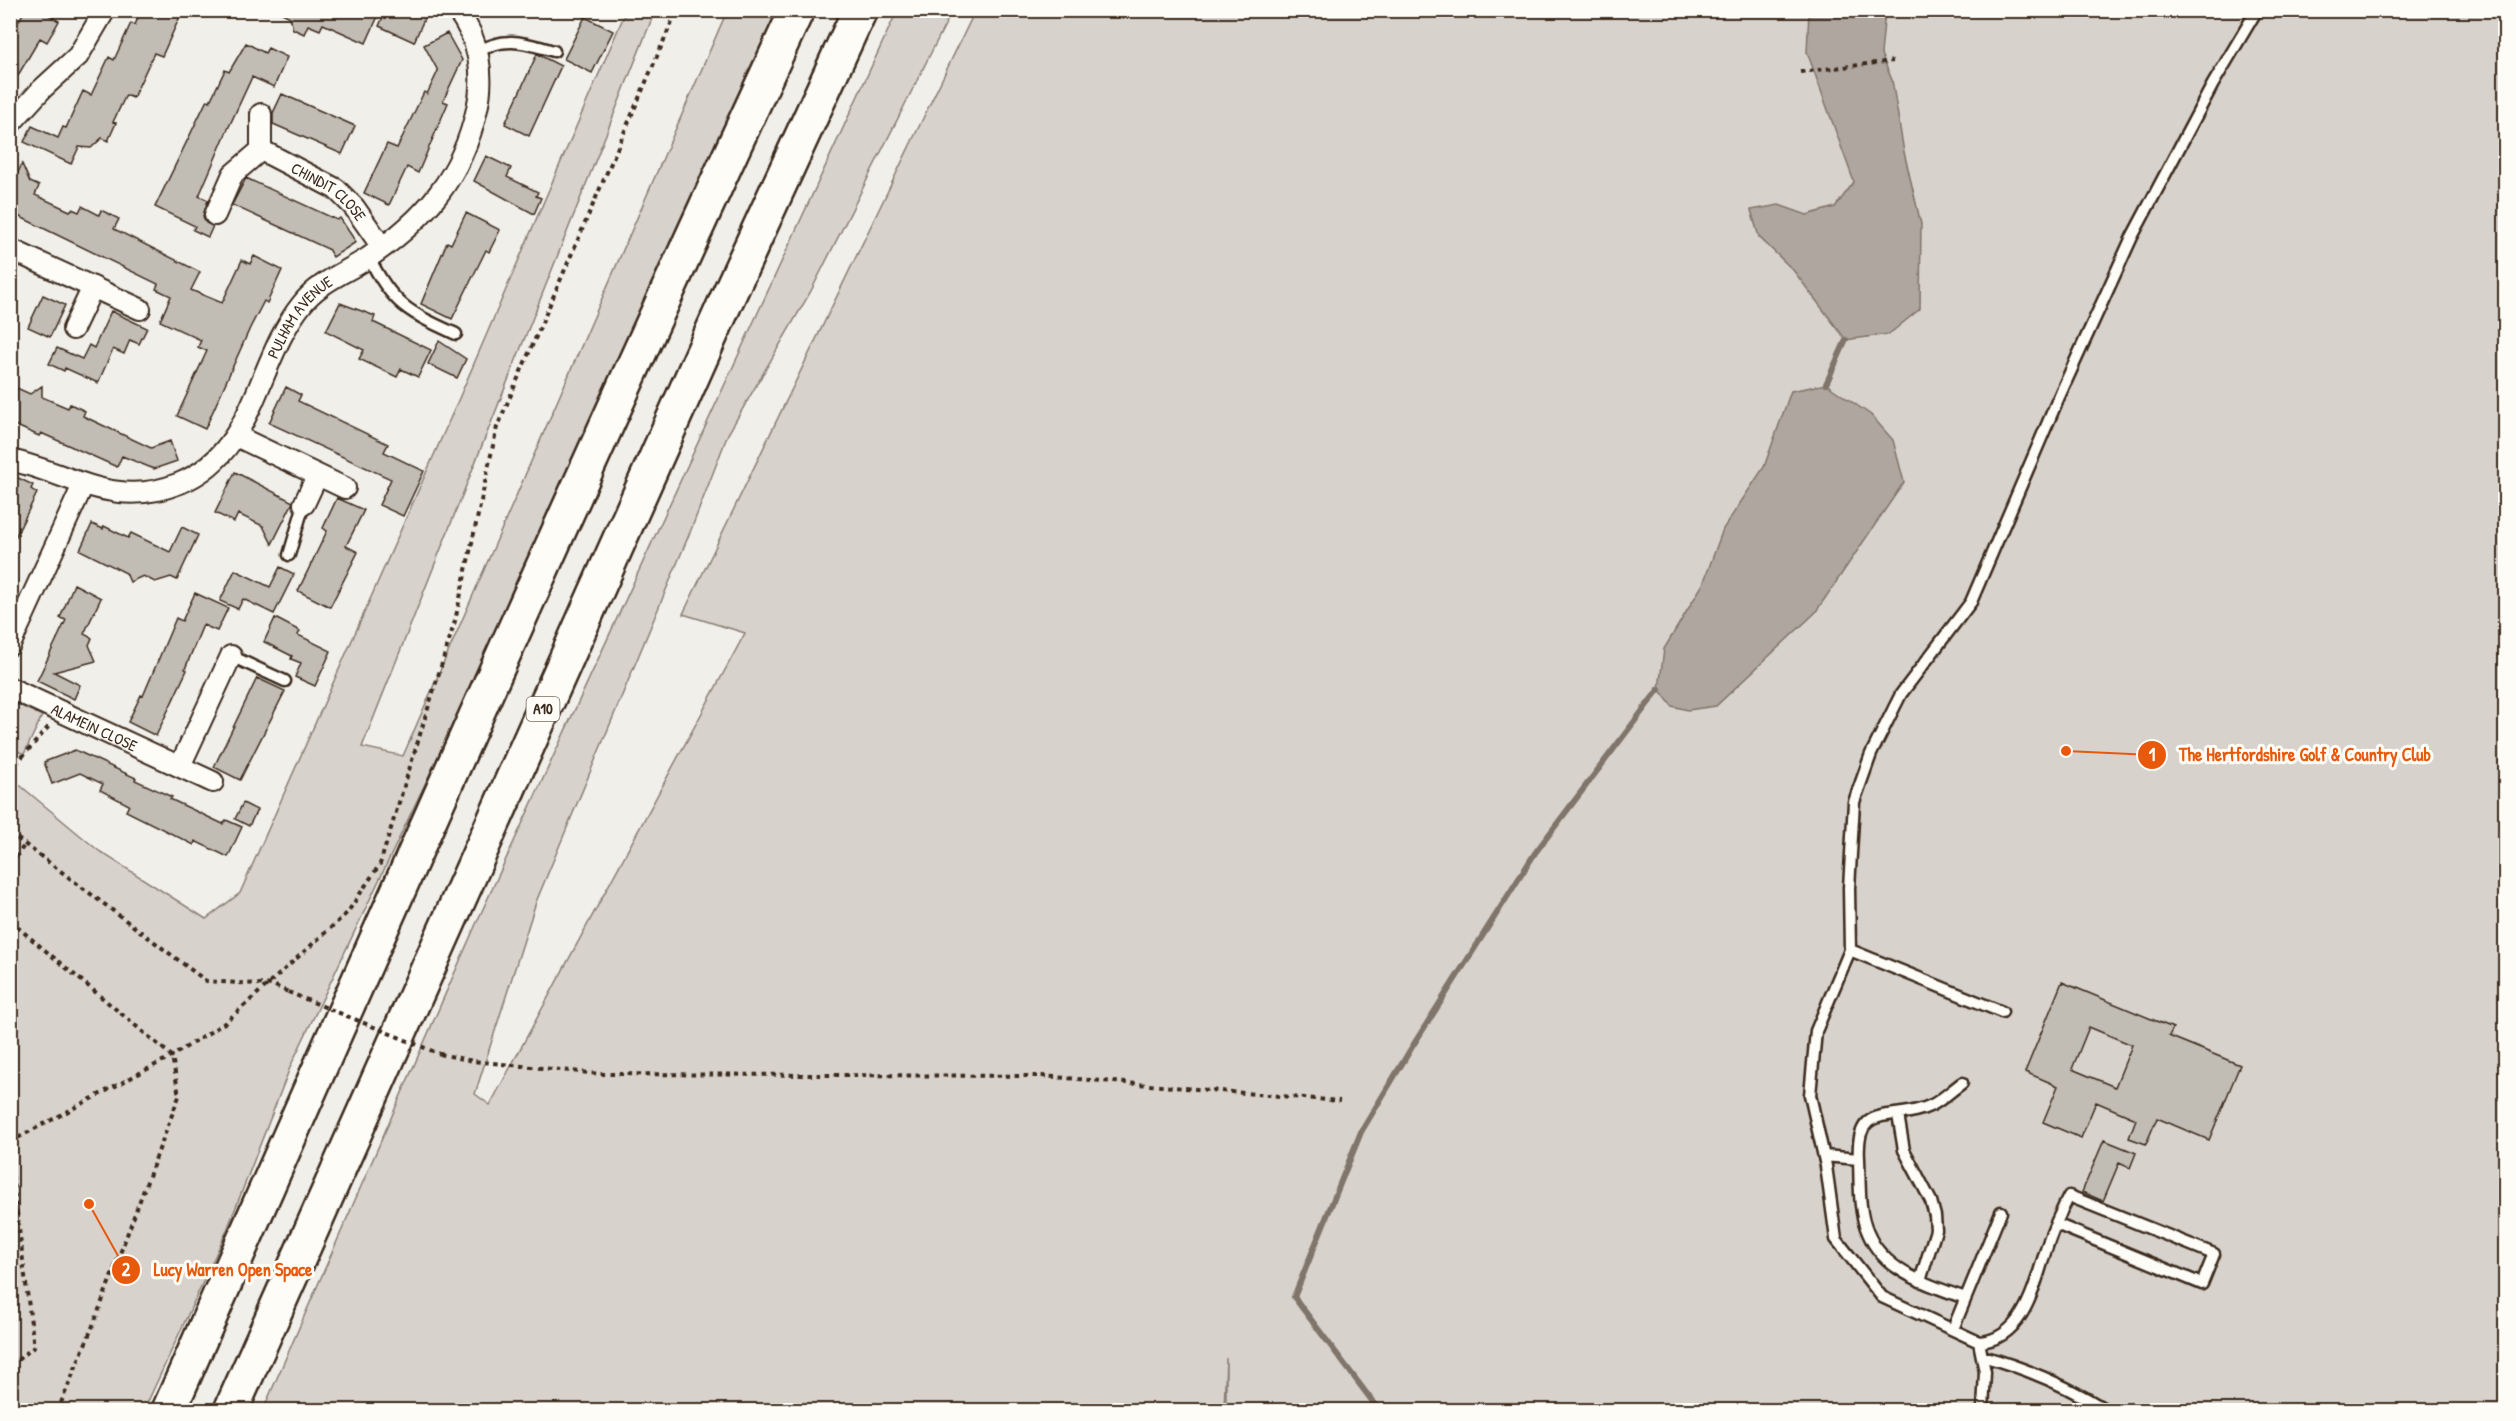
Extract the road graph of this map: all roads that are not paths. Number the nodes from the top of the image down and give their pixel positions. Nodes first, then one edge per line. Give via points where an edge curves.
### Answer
1 (105, 10) edge
2 (457, 10) edge
3 (797, 10) edge
4 (860, 10) edge
5 (2257, 10) edge
6 (554, 51) dead end
7 (478, 52) junction
8 (261, 114) dead end
9 (10, 124) edge
10 (261, 150) junction
11 (215, 215) dead end
12 (10, 249) edge
13 (375, 252) junction
14 (93, 287) junction
15 (140, 309) dead end
16 (73, 329) dead end
17 (456, 334) dead end
18 (236, 436) junction
19 (10, 460) edge
20 (317, 476) junction
21 (83, 486) junction
22 (345, 488) dead end
23 (304, 504) joint
24 (289, 555) dead end
25 (10, 645) edge
26 (231, 656) joint
27 (285, 681) dead end
28 (10, 688) edge
29 (180, 766) junction
30 (213, 782) dead end
31 (1850, 950) junction
32 (2002, 1012) dead end
33 (1962, 1083) dead end
34 (1898, 1115) junction
35 (1824, 1156) junction
36 (1859, 1159) junction
37 (2001, 1212) dead end
38 (2056, 1224) junction
39 (1920, 1281) junction
40 (1965, 1298) junction
41 (1953, 1329) junction
42 (1980, 1342) junction
43 (1982, 1356) junction
44 (169, 1410) edge
45 (231, 1410) edge
46 (1983, 1410) edge
47 (2106, 1410) edge

1 - 9 street via 78,56
2 - 7 street, PULHAM AVENUE
3 - 44 highway via 426,827
4 - 45 highway, A10 via 721,312
5 - 31 lane via 2132,237 1971,602 1901,694 1871,754 1854,802
6 - 7 lane via 517,40 490,44
7 - 13 street, PULHAM AVENUE via 480,98 462,157 428,209
8 - 10 street
10 - 11 street via 233,174
10 - 13 street, CHINDIT CLOSE via 336,189 354,207
12 - 14 street
13 - 17 lane via 384,285 402,306
13 - 18 street, PULHAM AVENUE via 324,284 300,306
14 - 15 street
14 - 16 street
18 - 20 street
18 - 21 street, PULHAM AVENUE via 212,464 168,488 128,495
19 - 21 street, PULHAM AVENUE
20 - 22 street
20 - 23 street
21 - 25 street
23 - 24 lane
26 - 27 lane
26 - 29 street
28 - 29 street, ALAMEIN CLOSE
29 - 30 street, ALAMEIN CLOSE
31 - 32 lane
31 - 35 lane via 1816,1031 1810,1095
33 - 34 lane via 1932,1105
34 - 36 lane via 1878,1115 1863,1124 1857,1139
34 - 39 lane via 1904,1150 1935,1216 1936,1230
35 - 36 lane
35 - 41 lane via 1836,1239 1882,1297
36 - 39 lane via 1868,1233 1886,1258
37 - 40 lane
38 - 38 lane via 2069,1196 2214,1254 2202,1284
38 - 42 lane via 2032,1294 2020,1316 2008,1332 1994,1341
39 - 40 lane
40 - 41 lane
41 - 42 lane
42 - 43 lane
43 - 46 lane
43 - 47 lane via 2021,1366

